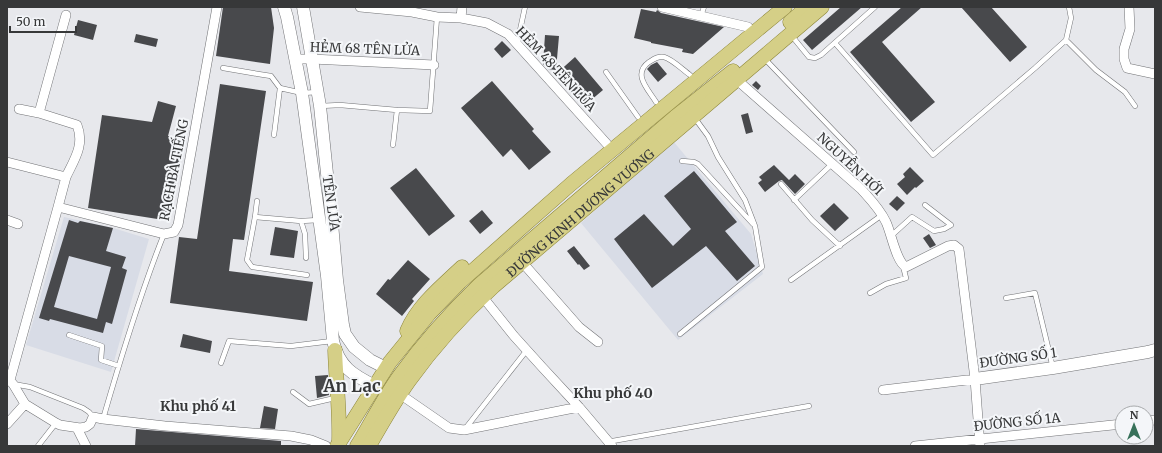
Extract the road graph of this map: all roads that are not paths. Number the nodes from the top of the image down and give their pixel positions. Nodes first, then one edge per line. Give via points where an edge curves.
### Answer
1 (217, 7) edge
2 (284, 7) edge
3 (303, 7) edge
4 (356, 7) edge
5 (360, 7) edge
6 (462, 7) edge
7 (524, 7) edge
8 (662, 7) edge
9 (771, 7) edge
10 (785, 7) edge
11 (807, 7) edge
12 (822, 7) edge
13 (875, 7) edge
14 (1069, 7) edge
15 (1129, 7) edge
16 (412, 10) edge
17 (703, 12) edge
18 (66, 15) dead end
19 (437, 17) junction
20 (461, 18) junction
21 (753, 28) junction
22 (786, 31) junction
23 (1066, 40) junction
24 (835, 43) junction
25 (517, 44) junction
26 (763, 56) junction
27 (295, 59) junction
28 (312, 59) junction
29 (434, 65) junction
30 (223, 68) dead end
31 (606, 72) dead end
32 (1155, 74) edge
33 (690, 75) junction
34 (737, 80) junction
35 (280, 88) junction
36 (318, 92) junction
37 (302, 93) junction
38 (656, 102) junction
39 (320, 106) junction
40 (1135, 106) dead end
41 (18, 109) dead end
42 (397, 110) junction
43 (39, 112) junction
44 (693, 116) junction
45 (638, 117) junction
46 (274, 136) dead end
47 (393, 145) dead end
48 (610, 147) junction
49 (854, 152) dead end
50 (7, 162) edge
51 (682, 162) dead end
52 (832, 164) junction
53 (66, 177) junction
54 (569, 181) junction
55 (781, 184) dead end
56 (794, 200) junction
57 (257, 201) dead end
58 (585, 201) junction
59 (924, 205) dead end
60 (58, 208) junction
61 (882, 215) junction
62 (255, 217) junction
63 (7, 220) edge
64 (319, 220) junction
65 (301, 221) junction
66 (18, 224) dead end
67 (755, 226) junction
68 (164, 234) junction
69 (891, 236) junction
70 (840, 246) junction
71 (306, 258) dead end
72 (522, 262) junction
73 (903, 266) junction
74 (308, 275) dead end
75 (791, 280) dead end
76 (870, 293) dead end
77 (482, 296) junction
78 (1006, 298) dead end
79 (680, 334) dead end
80 (69, 335) dead end
81 (598, 342) dead end
82 (334, 346) junction
83 (527, 350) junction
84 (1155, 350) edge
85 (221, 363) dead end
86 (119, 366) junction
87 (386, 368) junction
88 (1053, 368) junction
89 (404, 379) junction
90 (976, 379) junction
91 (10, 381) edge
92 (375, 386) junction
93 (884, 390) dead end
94 (293, 392) dead end
95 (395, 393) junction
96 (338, 397) junction
97 (25, 404) junction
98 (809, 406) dead end
99 (579, 407) junction
100 (93, 417) junction
101 (103, 419) junction
102 (56, 423) junction
103 (7, 424) edge
104 (1114, 425) edge
105 (77, 428) junction
106 (464, 430) junction
107 (980, 443) edge
108 (610, 444) edge
109 (334, 445) edge
110 (38, 446) edge
111 (86, 446) edge
112 (356, 446) edge
113 (369, 446) edge
114 (916, 446) edge

1 - 68 street, RẠCH BÀ TIẾNG via 178,225 174,232
2 - 27 main road, TÊN LỬA
3 - 28 main road, TÊN LỬA
4 - 5 lane
5 - 16 street, HẺM 48 TÊN LỬA
6 - 20 street
7 - 25 lane
8 - 17 street
9 - 21 main road, ĐƯỜNG KINH DƯƠNG VƯƠNG
10 - 21 main road, ĐƯỜNG KINH DƯƠNG VƯƠNG
11 - 22 main road, ĐƯỜNG KINH DƯƠNG VƯƠNG
12 - 22 main road, ĐƯỜNG KINH DƯƠNG VƯƠNG
13 - 24 lane
14 - 23 lane via 1071,18
15 - 32 street via 1130,29 1124,49 1125,64 1127,68
16 - 19 street, HẺM 48 TÊN LỬA
17 - 21 street
18 - 43 street
19 - 20 street, HẺM 48 TÊN LỬA
19 - 29 lane
20 - 25 street, HẺM 48 TÊN LỬA via 487,23 508,34
21 - 33 main road, ĐƯỜNG KINH DƯƠNG VƯƠNG
21 - 48 main road, ĐƯỜNG KINH DƯƠNG VƯƠNG
22 - 24 lane via 809,57 821,55
22 - 26 main road, ĐƯỜNG KINH DƯƠNG VƯƠNG
22 - 58 main road, ĐƯỜNG KINH DƯƠNG VƯƠNG via 675,117
23 - 24 lane via 933,155
23 - 40 lane via 1096,70 1125,92
25 - 48 street, HẺM 48 TÊN LỬA
26 - 34 main road, ĐƯỜNG KINH DƯƠNG VƯƠNG
26 - 49 lane
27 - 28 street, HẺM 68 TÊN LỬA
27 - 37 main road, TÊN LỬA
28 - 29 street, HẺM 68 TÊN LỬA
28 - 36 main road, TÊN LỬA
29 - 42 lane via 430,111
30 - 35 lane via 271,76
31 - 45 lane
33 - 38 main road, ĐƯỜNG KINH DƯƠNG VƯƠNG
33 - 38 lane via 664,57 656,57 643,66 641,75
34 - 44 main road, ĐƯỜNG KINH DƯƠNG VƯƠNG
34 - 52 street, NGUYỄN HỚI
35 - 37 lane
35 - 46 lane
36 - 37 lane
36 - 39 main road, TÊN LỬA
37 - 64 main road, TÊN LỬA
38 - 45 main road, ĐƯỜNG KINH DƯƠNG VƯƠNG
39 - 42 lane via 340,105
39 - 87 main road, TÊN LỬA via 344,329 354,347 370,360
41 - 43 street
42 - 47 lane
43 - 53 street via 77,125 80,133 79,149
44 - 58 main road, ĐƯỜNG KINH DƯƠNG VƯƠNG
44 - 67 lane via 708,136 745,200
45 - 48 main road, ĐƯỜNG KINH DƯƠNG VƯƠNG
48 - 54 main road, ĐƯỜNG KINH DƯƠNG VƯƠNG
50 - 53 street
51 - 67 lane via 698,164
52 - 56 lane
52 - 61 street, NGUYỄN HỚI via 872,200
53 - 60 street
54 - 58 main road
54 - 87 main road, ĐƯỜNG KINH DƯƠNG VƯƠNG via 460,282 429,314
55 - 56 lane
56 - 70 lane
57 - 62 lane
58 - 72 main road, ĐƯỜNG KINH DƯƠNG VƯƠNG
58 - 89 main road, ĐƯỜNG KINH DƯƠNG VƯƠNG via 479,285 433,333
59 - 69 lane via 951,225 934,231 912,217
60 - 68 street, RẠCH BÀ TIẾNG
60 - 91 street
61 - 69 street, NGUYỄN HỚI
61 - 70 lane
62 - 65 lane
62 - 74 lane via 247,260 252,267
63 - 66 street
64 - 65 lane
64 - 82 main road, TÊN LỬA
65 - 71 lane via 305,234
67 - 79 lane via 762,267
68 - 86 lane
69 - 73 street, NGUYỄN HỚI
70 - 75 lane
72 - 77 main road, ĐƯỜNG KINH DƯƠNG VƯƠNG
72 - 81 street via 579,327
73 - 76 lane via 906,278 886,284
73 - 90 street via 906,267 948,246 954,245 959,249
77 - 83 street
77 - 89 main road, ĐƯỜNG KINH DƯƠNG VƯƠNG
78 - 88 lane via 1035,293
80 - 86 lane via 102,346 101,360
82 - 85 lane via 291,346 229,341
82 - 92 main road, TÊN LỬA via 345,367
82 - 96 main road
83 - 99 street
83 - 106 lane
84 - 88 main road, ĐƯỜNG SỐ 1
86 - 101 lane
87 - 89 main road
87 - 92 main road, ĐƯỜNG KINH DƯƠNG VƯƠNG
88 - 90 main road, ĐƯỜNG SỐ 1
89 - 95 main road, ĐƯỜNG KINH DƯƠNG VƯƠNG
90 - 93 street, ĐƯỜNG SỐ 1
90 - 107 street
91 - 97 street
91 - 100 lane via 83,408
92 - 95 main road
92 - 109 main road, ĐƯỜNG KINH DƯƠNG VƯƠNG
94 - 96 lane via 310,404
95 - 106 street via 449,428
95 - 112 main road, ĐƯỜNG KINH DƯƠNG VƯƠNG
95 - 113 main road, ĐƯỜNG KINH DƯƠNG VƯƠNG
96 - 109 main road via 340,421
97 - 102 street
97 - 103 street
98 - 108 lane
99 - 106 street
99 - 108 street
100 - 101 street
100 - 105 street via 86,427
101 - 109 street via 291,436
102 - 105 street
102 - 110 lane
104 - 107 street, ĐƯỜNG SỐ 1A
105 - 111 street
107 - 114 street, ĐƯỜNG SỐ 1A

